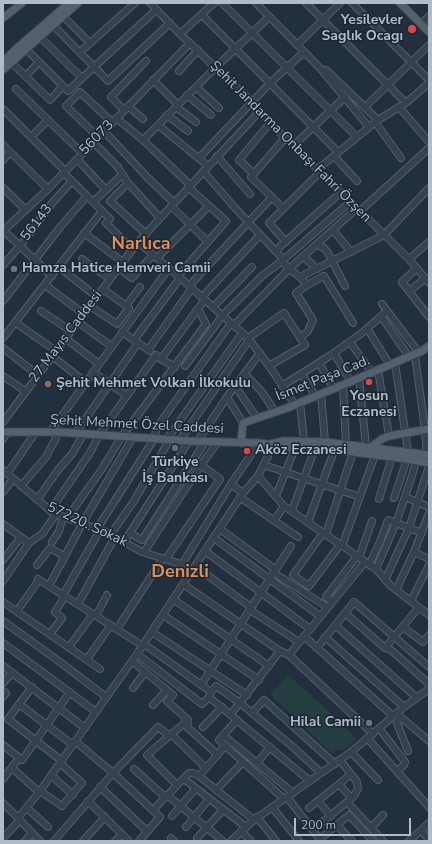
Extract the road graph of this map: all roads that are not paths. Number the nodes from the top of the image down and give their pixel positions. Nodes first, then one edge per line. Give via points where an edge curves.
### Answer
1 (22, 3) edge
2 (69, 3) edge
3 (78, 3) edge
4 (135, 3) edge
5 (150, 3) edge
6 (214, 3) edge
7 (222, 3) edge
8 (256, 3) edge
9 (306, 3) edge
10 (340, 3) edge
11 (352, 3) edge
12 (400, 3) edge
13 (156, 10) junction
14 (202, 14) junction
15 (63, 16) junction
16 (429, 16) edge
17 (269, 17) junction
18 (3, 18) edge
19 (323, 20) junction
20 (170, 23) junction
21 (421, 24) junction
22 (53, 25) junction
23 (429, 32) edge
24 (252, 33) junction
25 (180, 34) junction
26 (39, 36) junction
27 (90, 43) junction
28 (190, 43) junction
29 (297, 45) junction
30 (429, 45) edge
31 (26, 48) junction
32 (235, 48) junction
33 (198, 50) junction
34 (80, 52) junction
35 (304, 52) junction
36 (146, 61) dead end
37 (3, 62) edge
38 (11, 62) junction
39 (39, 62) junction
40 (412, 62) junction
41 (315, 63) junction
42 (94, 66) junction
43 (216, 67) junction
44 (287, 68) junction
45 (3, 70) edge
46 (179, 71) dead end
47 (26, 76) junction
48 (82, 78) junction
49 (153, 80) junction
50 (429, 80) edge
51 (270, 83) junction
52 (429, 83) edge
53 (388, 85) junction
54 (63, 86) junction
55 (196, 87) junction
56 (16, 89) dead end
57 (187, 95) junction
58 (345, 97) junction
59 (252, 102) junction
60 (406, 103) junction
61 (177, 106) junction
62 (365, 107) junction
63 (399, 107) junction
64 (126, 108) junction
65 (219, 108) dead end
66 (3, 109) edge
67 (330, 110) junction
68 (259, 112) junction
69 (168, 115) junction
70 (211, 115) dead end
71 (143, 119) dead end
72 (48, 120) junction
73 (114, 120) junction
74 (376, 121) junction
75 (196, 122) dead end
76 (270, 123) junction
77 (158, 125) junction
78 (312, 127) junction
79 (369, 127) junction
80 (104, 131) junction
81 (188, 131) dead end
82 (31, 137) junction
83 (98, 137) junction
84 (357, 137) junction
85 (285, 138) junction
86 (428, 138) edge
87 (143, 140) junction
88 (93, 142) junction
89 (3, 145) edge
90 (293, 146) junction
91 (429, 148) edge
92 (10, 152) junction
93 (82, 153) junction
94 (336, 154) junction
95 (217, 156) junction
96 (199, 158) junction
97 (401, 158) dead end
98 (77, 159) junction
99 (3, 160) edge
100 (206, 168) junction
101 (319, 170) junction
102 (65, 172) junction
103 (122, 174) junction
104 (254, 174) junction
105 (72, 181) junction
106 (357, 181) dead end
107 (128, 183) junction
108 (189, 186) junction
109 (3, 188) edge
110 (429, 188) edge
111 (48, 189) junction
112 (106, 190) junction
113 (340, 192) junction
114 (250, 194) dead end
115 (87, 196) junction
116 (272, 197) junction
117 (93, 202) junction
118 (350, 202) junction
119 (172, 204) junction
120 (209, 206) junction
121 (283, 208) junction
122 (26, 210) junction
123 (340, 210) junction
124 (358, 210) junction
125 (102, 211) junction
126 (160, 218) junction
127 (347, 218) junction
128 (248, 222) junction
129 (190, 225) junction
130 (333, 230) junction
131 (3, 231) edge
132 (84, 234) junction
133 (146, 234) junction
134 (260, 235) junction
135 (384, 235) junction
136 (138, 242) junction
137 (208, 242) junction
138 (286, 242) junction
139 (429, 242) edge
140 (317, 244) junction
141 (20, 246) junction
142 (133, 248) junction
143 (275, 251) junction
144 (351, 252) junction
145 (155, 256) junction
146 (303, 256) junction
147 (34, 259) junction
148 (82, 259) dead end
149 (409, 259) junction
150 (283, 260) junction
151 (333, 261) junction
152 (123, 262) junction
153 (3, 265) edge
154 (59, 267) junction
155 (252, 267) dead end
156 (118, 268) junction
157 (169, 268) junction
158 (417, 268) junction
159 (289, 269) junction
160 (317, 269) junction
161 (52, 276) junction
162 (179, 277) junction
163 (300, 277) junction
164 (110, 279) junction
165 (427, 281) edge
166 (45, 285) junction
167 (307, 286) junction
168 (345, 286) dead end
169 (140, 287) dead end
170 (191, 287) junction
171 (102, 289) junction
172 (409, 291) junction
173 (97, 297) junction
174 (203, 298) junction
175 (3, 301) edge
176 (382, 304) dead end
177 (90, 306) junction
178 (126, 306) junction
179 (213, 307) junction
180 (198, 309) junction
181 (41, 311) dead end
182 (388, 311) junction
183 (84, 314) junction
184 (223, 316) junction
185 (381, 316) junction
186 (429, 317) edge
187 (78, 322) junction
188 (16, 323) junction
189 (232, 324) junction
190 (353, 324) dead end
191 (367, 328) junction
192 (71, 331) junction
193 (122, 332) junction
194 (242, 333) junction
195 (3, 338) edge
196 (65, 338) junction
197 (300, 338) junction
198 (249, 339) junction
199 (136, 341) junction
200 (350, 342) junction
201 (111, 346) junction
202 (429, 346) edge
203 (4, 350) edge
204 (148, 350) junction
205 (260, 353) junction
206 (334, 353) junction
207 (54, 354) junction
208 (414, 355) junction
209 (159, 357) junction
210 (319, 363) junction
211 (99, 364) junction
212 (392, 364) junction
213 (185, 366) dead end
214 (269, 366) junction
215 (175, 367) junction
216 (93, 372) junction
217 (375, 372) junction
218 (244, 374) junction
219 (302, 374) junction
220 (38, 375) junction
221 (3, 376) edge
222 (359, 378) junction
223 (86, 382) junction
224 (109, 384) junction
225 (347, 384) junction
226 (235, 386) junction
227 (282, 386) junction
228 (334, 389) junction
229 (25, 391) junction
230 (318, 395) junction
231 (127, 396) junction
232 (227, 397) junction
233 (298, 404) junction
234 (275, 412) junction
235 (257, 418) junction
236 (3, 422) edge
237 (243, 423) junction
238 (427, 430) edge
239 (5, 432) edge
240 (50, 432) junction
241 (59, 432) junction
242 (35, 433) junction
243 (406, 433) junction
244 (75, 434) junction
245 (83, 434) junction
246 (99, 436) junction
247 (122, 436) junction
248 (389, 436) junction
249 (133, 437) junction
250 (3, 439) edge
251 (154, 439) junction
252 (168, 439) junction
253 (180, 440) junction
254 (189, 441) junction
255 (304, 441) junction
256 (201, 442) junction
257 (325, 442) junction
258 (216, 443) junction
259 (241, 443) junction
260 (259, 443) junction
261 (270, 444) junction
262 (346, 444) junction
263 (373, 445) junction
264 (295, 448) junction
265 (315, 448) junction
266 (334, 451) junction
267 (353, 452) junction
268 (372, 455) junction
269 (408, 455) junction
270 (428, 455) edge
271 (392, 457) junction
272 (417, 460) junction
273 (200, 465) junction
274 (264, 465) junction
275 (429, 465) edge
276 (5, 472) edge
277 (286, 473) junction
278 (258, 476) junction
279 (220, 478) junction
280 (13, 479) junction
281 (304, 479) junction
282 (231, 485) junction
283 (322, 485) junction
284 (21, 486) junction
285 (340, 491) junction
286 (3, 492) edge
287 (242, 496) junction
288 (276, 496) junction
289 (360, 497) junction
290 (405, 497) junction
291 (394, 498) dead end
292 (379, 499) dead end
293 (37, 500) junction
294 (417, 502) junction
295 (284, 506) junction
296 (429, 507) edge
297 (292, 511) junction
298 (53, 512) junction
299 (429, 514) edge
300 (65, 518) junction
301 (274, 521) junction
302 (372, 521) dead end
303 (308, 522) junction
304 (396, 523) junction
305 (82, 524) junction
306 (4, 526) edge
307 (409, 528) junction
308 (99, 529) junction
309 (220, 529) junction
310 (130, 533) junction
311 (422, 533) junction
312 (324, 534) junction
313 (113, 535) junction
314 (20, 537) junction
315 (298, 537) dead end
316 (214, 538) junction
317 (52, 542) dead end
318 (124, 542) junction
319 (29, 543) junction
320 (341, 545) junction
321 (291, 546) dead end
322 (205, 551) junction
323 (144, 552) junction
324 (414, 552) junction
325 (64, 556) junction
326 (164, 558) junction
327 (429, 559) edge
328 (3, 560) edge
329 (363, 560) junction
330 (181, 564) junction
331 (37, 565) dead end
332 (429, 565) edge
333 (195, 566) junction
334 (376, 569) junction
335 (275, 572) junction
336 (188, 577) junction
337 (270, 580) junction
338 (385, 580) junction
339 (3, 581) edge
340 (184, 584) junction
341 (48, 586) junction
342 (396, 590) junction
343 (261, 593) junction
344 (64, 595) junction
345 (106, 595) dead end
346 (173, 599) junction
347 (332, 601) junction
348 (411, 601) junction
349 (3, 602) edge
350 (78, 604) junction
351 (327, 607) junction
352 (419, 607) junction
353 (251, 609) junction
354 (17, 611) junction
355 (345, 613) junction
356 (94, 615) junction
357 (163, 615) junction
358 (429, 615) edge
359 (320, 616) junction
360 (3, 621) edge
361 (242, 623) junction
362 (110, 625) junction
363 (335, 625) junction
364 (403, 627) junction
365 (310, 629) junction
366 (117, 630) junction
367 (152, 632) junction
368 (50, 634) junction
369 (429, 634) edge
370 (304, 636) junction
371 (325, 637) junction
372 (394, 638) junction
373 (232, 639) junction
374 (299, 642) junction
375 (3, 643) edge
376 (143, 645) junction
377 (69, 647) junction
378 (317, 648) junction
379 (385, 648) junction
380 (280, 651) junction
381 (136, 654) junction
382 (222, 654) junction
383 (289, 655) junction
384 (87, 659) junction
385 (132, 661) junction
386 (3, 666) edge
387 (269, 666) junction
388 (429, 667) edge
389 (100, 669) dead end
390 (210, 671) junction
391 (145, 672) junction
392 (12, 673) junction
393 (259, 680) junction
394 (3, 683) edge
395 (429, 684) edge
396 (201, 685) junction
397 (32, 688) junction
398 (133, 688) dead end
399 (167, 690) junction
400 (3, 691) edge
401 (70, 692) junction
402 (427, 692) edge
403 (210, 695) junction
404 (247, 695) junction
405 (3, 697) edge
406 (106, 697) junction
407 (416, 697) junction
408 (240, 703) junction
409 (19, 704) junction
410 (153, 705) dead end
411 (222, 707) junction
412 (404, 707) junction
413 (59, 708) junction
414 (96, 712) junction
415 (252, 713) junction
416 (231, 714) junction
417 (397, 715) junction
418 (188, 720) junction
419 (237, 720) junction
420 (48, 726) junction
421 (203, 726) dead end
422 (85, 728) junction
423 (379, 728) junction
424 (373, 734) junction
425 (171, 735) junction
426 (223, 735) junction
427 (367, 738) junction
428 (429, 740) edge
429 (36, 741) junction
430 (74, 743) junction
431 (3, 745) edge
432 (225, 746) junction
433 (270, 747) junction
434 (408, 751) dead end
435 (351, 752) junction
436 (218, 755) junction
437 (19, 758) junction
438 (340, 760) junction
439 (61, 762) junction
440 (242, 762) junction
441 (257, 763) junction
442 (335, 764) junction
443 (12, 768) junction
444 (134, 768) dead end
445 (206, 768) junction
446 (397, 771) junction
447 (113, 773) junction
448 (321, 773) junction
449 (351, 774) junction
450 (51, 775) junction
451 (199, 776) junction
452 (3, 779) edge
453 (184, 779) junction
454 (378, 780) dead end
455 (310, 781) junction
456 (339, 784) junction
457 (177, 785) junction
458 (100, 787) junction
459 (196, 788) junction
460 (216, 790) junction
461 (40, 792) junction
462 (293, 793) junction
463 (73, 795) junction
464 (166, 796) junction
465 (285, 798) junction
466 (210, 799) junction
467 (349, 800) junction
468 (88, 801) junction
469 (318, 801) junction
470 (3, 803) edge
471 (181, 806) junction
472 (272, 807) junction
473 (429, 807) edge
474 (27, 808) junction
475 (309, 808) dead end
476 (153, 810) junction
477 (223, 810) junction
478 (383, 815) dead end
479 (172, 816) dead end
480 (331, 816) junction
481 (105, 817) junction
482 (195, 817) junction
483 (19, 819) junction
484 (255, 819) junction
485 (429, 823) edge
486 (337, 825) junction
487 (48, 827) dead end
488 (186, 827) dead end
489 (207, 828) junction
490 (371, 828) junction
491 (243, 829) junction
492 (313, 830) junction
493 (421, 830) junction
494 (148, 831) junction
495 (32, 833) junction
496 (122, 834) junction
497 (3, 838) edge
498 (197, 838) dead end
499 (321, 840) edge
500 (429, 840) edge
501 (25, 841) edge
502 (40, 841) edge
503 (54, 841) edge
504 (83, 841) edge
505 (115, 841) edge
506 (129, 841) edge
507 (139, 841) edge
508 (223, 841) edge
509 (231, 841) edge
510 (250, 841) edge
511 (276, 841) edge
512 (299, 841) edge
513 (352, 841) edge
514 (373, 841) edge
515 (383, 841) edge
516 (409, 841) edge

1 - 18 main road
2 - 37 main road
3 - 15 main road
4 - 27 street
5 - 13 street, Şehit Jandarma Onbaşı Fahri Özşen
6 - 14 street
7 - 24 street
8 - 17 street
9 - 19 street
10 - 19 street
11 - 40 street
12 - 21 main road
13 - 20 street, Şehit Jandarma Onbaşı Fahri Özşen
13 - 42 street
14 - 25 street
14 - 32 street
15 - 22 main road
15 - 27 street
16 - 21 street
17 - 24 street
17 - 29 street
19 - 29 street
19 - 53 street
20 - 25 street, Şehit Jandarma Onbaşı Fahri Özşen
20 - 42 street via 108,81
21 - 23 main road
22 - 26 main road
22 - 34 street
24 - 32 street
24 - 44 street
25 - 28 street, Şehit Jandarma Onbaşı Fahri Özşen
26 - 31 main road
26 - 48 street
27 - 34 street
28 - 33 street, Şehit Jandarma Onbaşı Fahri Özşen
28 - 49 street, 56073
29 - 35 street
30 - 40 street
31 - 38 main road
31 - 39 street
32 - 43 street
32 - 51 street
33 - 43 street, Şehit Jandarma Onbaşı Fahri Özşen
33 - 46 street
34 - 42 street
35 - 41 street
35 - 44 street
36 - 64 street via 111,97
38 - 45 main road
38 - 47 street
39 - 47 street
39 - 54 street
40 - 50 street
40 - 53 street
41 - 58 street
41 - 62 street via 325,68
42 - 48 street
43 - 55 street
43 - 59 street, Şehit Jandarma Onbaşı Fahri Özşen
44 - 51 street
44 - 67 street
47 - 54 street via 50,100
48 - 54 street via 68,91
49 - 61 street
49 - 64 street, 56073
51 - 59 street
51 - 78 street
52 - 60 street
53 - 60 street
53 - 62 street
55 - 57 street
55 - 65 street
56 - 72 street
57 - 61 street
57 - 70 street
58 - 67 street
58 - 79 street
59 - 68 street, Şehit Jandarma Onbaşı Fahri Özşen
59 - 96 street
60 - 63 street
61 - 69 street
61 - 75 street
62 - 74 street
63 - 74 street
63 - 86 street
64 - 71 street
64 - 73 street, 56073
66 - 82 street
67 - 78 street
67 - 84 street
68 - 76 street, Şehit Jandarma Onbaşı Fahri Özşen
68 - 95 street, 27 Mayıs Caddesi
69 - 77 street
69 - 81 street
72 - 82 street
72 - 93 street
73 - 80 street, 56073
73 - 83 street via 80,92 66,106
73 - 87 street
74 - 79 street
74 - 97 street
76 - 85 street, Şehit Jandarma Onbaşı Fahri Özşen
76 - 104 street via 239,160
77 - 87 street
77 - 96 street
78 - 90 street
78 - 94 street
79 - 84 street
80 - 83 street, 56073
80 - 119 street
82 - 102 street
83 - 88 street, 56073
84 - 94 street
85 - 90 street, Şehit Jandarma Onbaşı Fahri Özşen
85 - 104 street
87 - 108 street
88 - 93 street, 56073
88 - 103 street
89 - 92 street
90 - 101 street, Şehit Jandarma Onbaşı Fahri Özşen
91 - 124 street
92 - 99 street
92 - 111 street
93 - 98 street, 56073
94 - 101 street
94 - 106 street
95 - 100 street, 27 Mayıs Caddesi
95 - 114 street
96 - 100 street
98 - 102 street, 56073
98 - 112 street
100 - 108 street, 27 Mayıs Caddesi
100 - 128 street
101 - 113 street, Şehit Jandarma Onbaşı Fahri Özşen
101 - 121 street
102 - 105 street
102 - 111 street, 56073
103 - 107 street
103 - 112 street
104 - 116 street via 251,177
105 - 115 street
105 - 141 street, 56143
107 - 126 street
107 - 133 street via 110,201
108 - 119 street, 27 Mayıs Caddesi
108 - 120 street
109 - 122 street
110 - 135 street
111 - 122 street, 56073
112 - 117 street
113 - 118 street, Şehit Jandarma Onbaşı Fahri Özşen
113 - 138 street
115 - 117 street
115 - 147 street
116 - 121 street
116 - 128 street
117 - 125 street
118 - 123 street
118 - 124 street, Şehit Jandarma Onbaşı Fahri Özşen
119 - 126 street, 27 Mayıs Caddesi
119 - 129 street
120 - 129 street
120 - 137 street via 226,221
121 - 138 street via 268,223
122 - 131 street, 56073
123 - 127 street
123 - 150 street
124 - 127 street
124 - 135 street, Şehit Jandarma Onbaşı Fahri Özşen
125 - 132 street
125 - 142 street via 110,219 106,223
126 - 133 street, 27 Mayıs Caddesi
127 - 130 street
128 - 134 street
128 - 170 street
129 - 137 street
129 - 145 street
130 - 140 street
130 - 144 street
131 - 141 street
132 - 152 street
132 - 154 street
133 - 136 street, 27 Mayıs Caddesi
134 - 143 street
134 - 174 street
135 - 144 street
135 - 149 street, Şehit Jandarma Onbaşı Fahri Özşen
136 - 142 street, 27 Mayıs Caddesi
136 - 145 street
137 - 162 street
138 - 143 street
139 - 149 street
140 - 146 street
140 - 151 street via 324,248
141 - 147 street
141 - 153 street, 56143
142 - 152 street, 27 Mayıs Caddesi
143 - 150 street
144 - 151 street
145 - 156 street via 132,278
145 - 157 street
146 - 159 street
146 - 160 street
147 - 161 street
147 - 175 street
148 - 164 street
149 - 158 street, Şehit Jandarma Onbaşı Fahri Özşen
150 - 159 street
150 - 184 street via 262,276
151 - 160 street
151 - 168 street
152 - 156 street, 27 Mayıs Caddesi
154 - 161 street
154 - 173 street
155 - 179 street
156 - 164 street, 27 Mayıs Caddesi
157 - 162 street
157 - 193 street
158 - 165 street, Şehit Jandarma Onbaşı Fahri Özşen
158 - 172 street via 402,282
159 - 163 street
159 - 189 street
160 - 163 street
161 - 166 street
162 - 170 street
162 - 199 street
163 - 167 street
164 - 171 street, 27 Mayıs Caddesi
165 - 172 street
166 - 183 street
166 - 188 street
167 - 190 street via 324,276
167 - 197 street via 296,293 313,320 308,331
169 - 178 street
170 - 174 street
170 - 204 street
171 - 173 street, 27 Mayıs Caddesi
171 - 178 street
172 - 186 street
173 - 177 street, 27 Mayıs Caddesi
174 - 179 street
174 - 180 street
176 - 182 street
177 - 178 street via 117,324 129,308
177 - 183 street, 27 Mayıs Caddesi
179 - 184 street
180 - 209 street
180 - 215 street via 206,324
181 - 192 street
182 - 185 street
182 - 208 street
183 - 187 street, 27 Mayıs Caddesi
184 - 189 street
184 - 213 street
185 - 191 street
185 - 208 street
187 - 192 street, 27 Mayıs Caddesi
187 - 201 street
188 - 195 street
188 - 207 street
189 - 194 street
189 - 251 street via 157,427
191 - 200 street
191 - 212 street
192 - 196 street, 27 Mayıs Caddesi
193 - 199 street
193 - 201 street
194 - 198 street
194 - 252 street
196 - 207 street, 27 Mayıs Caddesi
196 - 211 street
197 - 198 street via 284,313
197 - 214 street via 305,345
198 - 205 street
198 - 253 street
199 - 204 street
199 - 224 street
200 - 206 street
200 - 217 street
201 - 211 street
202 - 208 main road, İsmet Paşa Cad.
203 - 220 street
204 - 209 street
205 - 214 street
205 - 218 street
206 - 210 street
206 - 225 street
207 - 220 street, 27 Mayıs Caddesi
207 - 223 street
208 - 212 main road, İsmet Paşa Cad.
208 - 238 street
209 - 215 street
209 - 231 street
210 - 219 street
210 - 228 street
211 - 216 street
212 - 217 main road, İsmet Paşa Cad.
212 - 243 street
214 - 227 street
215 - 247 street
216 - 223 street
216 - 224 street
217 - 222 main road, İsmet Paşa Cad.
217 - 248 street
218 - 226 street
218 - 234 street via 262,392
219 - 227 street
219 - 230 street
220 - 229 street, 27 Mayıs Caddesi
221 - 229 street
222 - 225 main road, İsmet Paşa Cad.
222 - 263 street
223 - 240 street
224 - 231 street
224 - 244 street
225 - 228 main road, İsmet Paşa Cad.
225 - 262 street
226 - 232 street
226 - 235 street
227 - 233 street
228 - 230 main road, İsmet Paşa Cad.
229 - 236 street, 27 Mayıs Caddesi
230 - 233 main road, İsmet Paşa Cad.
230 - 257 street
231 - 246 street
232 - 237 street
232 - 256 street
233 - 234 main road, İsmet Paşa Cad.
233 - 255 street
234 - 235 main road, İsmet Paşa Cad.
235 - 237 main road, İsmet Paşa Cad.
237 - 259 main road
238 - 243 main road
238 - 270 street
239 - 242 main road, Şehit Mehmet Özel Caddesi
239 - 250 street
240 - 241 main road, Şehit Mehmet Özel Caddesi
240 - 242 main road, Şehit Mehmet Özel Caddesi
241 - 244 main road, Şehit Mehmet Özel Caddesi
241 - 284 street via 46,457
242 - 276 street
243 - 248 main road
243 - 269 street
244 - 245 main road, Şehit Mehmet Özel Caddesi
245 - 246 main road, Şehit Mehmet Özel Caddesi
245 - 293 street via 72,454
246 - 247 main road, Şehit Mehmet Özel Caddesi
246 - 298 street
247 - 249 main road, Şehit Mehmet Özel Caddesi
247 - 300 street via 102,469
248 - 263 main road
249 - 251 main road, Şehit Mehmet Özel Caddesi
249 - 305 street
251 - 252 main road, Şehit Mehmet Özel Caddesi
251 - 308 street
252 - 253 main road, Şehit Mehmet Özel Caddesi
252 - 313 street
253 - 254 main road, Şehit Mehmet Özel Caddesi
254 - 256 main road, Şehit Mehmet Özel Caddesi
254 - 310 street
255 - 257 main road
255 - 261 main road
256 - 258 main road, Şehit Mehmet Özel Caddesi
256 - 310 street via 142,540
257 - 262 main road
258 - 259 main road, Şehit Mehmet Özel Caddesi
258 - 273 street
259 - 260 main road, Şehit Mehmet Özel Caddesi
260 - 261 main road, Şehit Mehmet Özel Caddesi
260 - 282 street
261 - 264 main road
261 - 274 street
262 - 263 main road
263 - 268 main road
263 - 269 main road
264 - 265 main road
264 - 277 street
265 - 266 main road
265 - 281 street
266 - 267 main road
266 - 283 street
267 - 268 main road
267 - 285 street
268 - 271 main road
268 - 289 street
269 - 270 main road
269 - 271 main road
269 - 272 main road
269 - 291 street
271 - 292 street
272 - 275 main road
272 - 290 street
273 - 279 street
273 - 323 street
274 - 277 street
274 - 278 street
275 - 294 street
276 - 280 street, 57220. Sokak
277 - 281 street
277 - 288 street
278 - 287 street
278 - 288 street
279 - 282 street
279 - 326 street
280 - 284 street, 57220. Sokak
280 - 286 street
281 - 283 street
281 - 297 street
282 - 287 street
282 - 330 street
283 - 285 street
283 - 303 street
284 - 293 street, 57220. Sokak
285 - 289 street
285 - 312 street
287 - 301 street
287 - 309 street
288 - 295 street
289 - 320 street
290 - 294 street
290 - 304 street
293 - 298 street, 57220. Sokak
294 - 296 street
294 - 307 street
295 - 297 street
295 - 301 street
297 - 303 street
298 - 300 street, 57220. Sokak
298 - 319 street via 42,533
299 - 311 street
300 - 305 street, 57220. Sokak
300 - 317 street
301 - 315 street
302 - 329 street
303 - 312 street
304 - 307 street
304 - 329 street via 388,520 380,542
304 - 334 street
305 - 308 street, 57220. Sokak
305 - 325 street
306 - 314 street
307 - 311 street
307 - 338 street
308 - 313 street, 57220. Sokak
308 - 344 street
309 - 316 street
309 - 335 street
310 - 318 street
311 - 324 street
312 - 320 street
312 - 320 street via 293,576 309,586
313 - 318 street, 57220. Sokak
313 - 350 street
314 - 319 street
314 - 328 street
316 - 322 street
316 - 337 street
318 - 323 street, 57220. Sokak
319 - 339 street
320 - 329 street
321 - 335 street
322 - 333 street
322 - 343 street
323 - 326 street, 57220. Sokak
324 - 327 street
324 - 342 street
325 - 331 street via 50,548
325 - 341 street
326 - 330 street, 57220. Sokak
326 - 366 street
329 - 334 street
329 - 347 street
329 - 347 street via 326,597
330 - 336 street via 178,571
332 - 348 street
333 - 336 street
333 - 353 street
334 - 338 street
335 - 337 street
335 - 351 street
336 - 340 street
337 - 343 street
337 - 359 street
338 - 342 street
340 - 346 street
340 - 361 street
341 - 344 street
341 - 354 street via 39,579
342 - 348 street
343 - 353 street
343 - 365 street
344 - 350 street
344 - 368 street via 55,612 62,618
345 - 356 street
346 - 357 street
346 - 373 street
347 - 351 street
348 - 352 street
349 - 354 street
350 - 356 street
351 - 359 street
352 - 358 street
352 - 364 street
353 - 361 street
353 - 374 street
354 - 368 street
355 - 363 street
355 - 372 street via 354,602
355 - 379 street
356 - 362 street
356 - 377 street
357 - 367 street
357 - 382 street
359 - 365 street
360 - 406 street
361 - 373 street
361 - 380 street
362 - 366 street
362 - 384 street
363 - 371 street
363 - 407 street
364 - 369 street via 423,642
364 - 372 street
365 - 370 street
366 - 376 street
367 - 376 street
367 - 390 street
368 - 377 street
370 - 374 street
370 - 378 street
371 - 378 street
371 - 412 street
372 - 379 street
372 - 388 street
373 - 382 street
373 - 387 street
374 - 383 street
375 - 401 street
376 - 381 street
376 - 396 street
377 - 384 street
378 - 417 street
379 - 395 street via 392,650
380 - 383 street
380 - 387 street
381 - 385 street
381 - 403 street via 202,704
382 - 390 street
382 - 393 street
383 - 424 street
384 - 389 street
385 - 391 street
385 - 406 street
386 - 392 street
387 - 393 street
390 - 396 street
390 - 404 street
391 - 398 street
391 - 399 street
392 - 394 street
392 - 397 street
393 - 404 street
396 - 403 street
397 - 409 street
397 - 413 street
399 - 410 street
399 - 418 street via 173,694 167,701
400 - 405 street via 6,693
401 - 413 street
401 - 414 street
402 - 407 street
403 - 408 street via 216,686
403 - 411 street
404 - 408 street
406 - 414 street
407 - 412 street
408 - 415 street
408 - 416 street
409 - 420 street
409 - 429 street via 8,720
411 - 416 street
411 - 421 street
412 - 417 street
413 - 420 street
413 - 422 street
414 - 422 street
415 - 442 street via 264,700
415 - 448 street
416 - 419 street
417 - 423 street
417 - 428 street
417 - 434 street via 397,723
418 - 425 street
418 - 436 street via 187,727
419 - 426 street
419 - 433 street
420 - 429 street
420 - 430 street
422 - 430 street
423 - 424 street
423 - 446 street via 405,762
424 - 427 street
425 - 445 street
425 - 447 street via 158,727
425 - 457 street via 147,756
426 - 432 street via 219,740
426 - 441 street
427 - 435 street
427 - 446 street
429 - 437 street via 22,760
429 - 439 street
430 - 439 street
430 - 447 street
431 - 437 street
432 - 436 street
432 - 440 street
433 - 441 street
433 - 455 street
435 - 438 street
435 - 454 street
436 - 445 street
437 - 443 street
438 - 442 street
438 - 449 street
439 - 450 street
439 - 463 street via 82,783
440 - 460 street
440 - 465 street
441 - 462 street
442 - 448 street
443 - 452 street
443 - 461 street
444 - 464 street
445 - 451 street
446 - 473 street
447 - 458 street
447 - 476 street
448 - 455 street
449 - 456 street
449 - 467 street via 357,782 358,789
450 - 461 street
450 - 463 street
451 - 453 street via 189,773
451 - 460 street
453 - 457 street
453 - 459 street
455 - 462 street
456 - 467 street
456 - 469 street
457 - 464 street
458 - 468 street
458 - 494 street
459 - 466 street
459 - 471 street
460 - 484 street
461 - 463 street via 62,806
461 - 474 street
462 - 465 street
464 - 471 street
464 - 476 street
465 - 472 street
465 - 492 street
466 - 477 street
466 - 482 street
467 - 480 street
467 - 490 street
468 - 481 street
468 - 503 street
469 - 475 street
469 - 480 street
470 - 483 street
471 - 479 street
471 - 482 street
472 - 484 street
472 - 512 street
474 - 483 street
474 - 487 street
476 - 494 street via 160,817
477 - 489 street
477 - 491 street
478 - 490 street
480 - 492 street
481 - 496 street
481 - 504 street
482 - 488 street
482 - 489 street
483 - 495 street
483 - 497 street
484 - 491 street
484 - 511 street
485 - 493 street
486 - 499 street
486 - 513 street
486 - 514 street via 349,815
489 - 498 street
489 - 508 street
490 - 515 street
491 - 509 street
491 - 510 street
492 - 499 street
493 - 500 street
493 - 516 street
494 - 507 street
495 - 501 street
495 - 502 street
496 - 505 street
496 - 506 street

